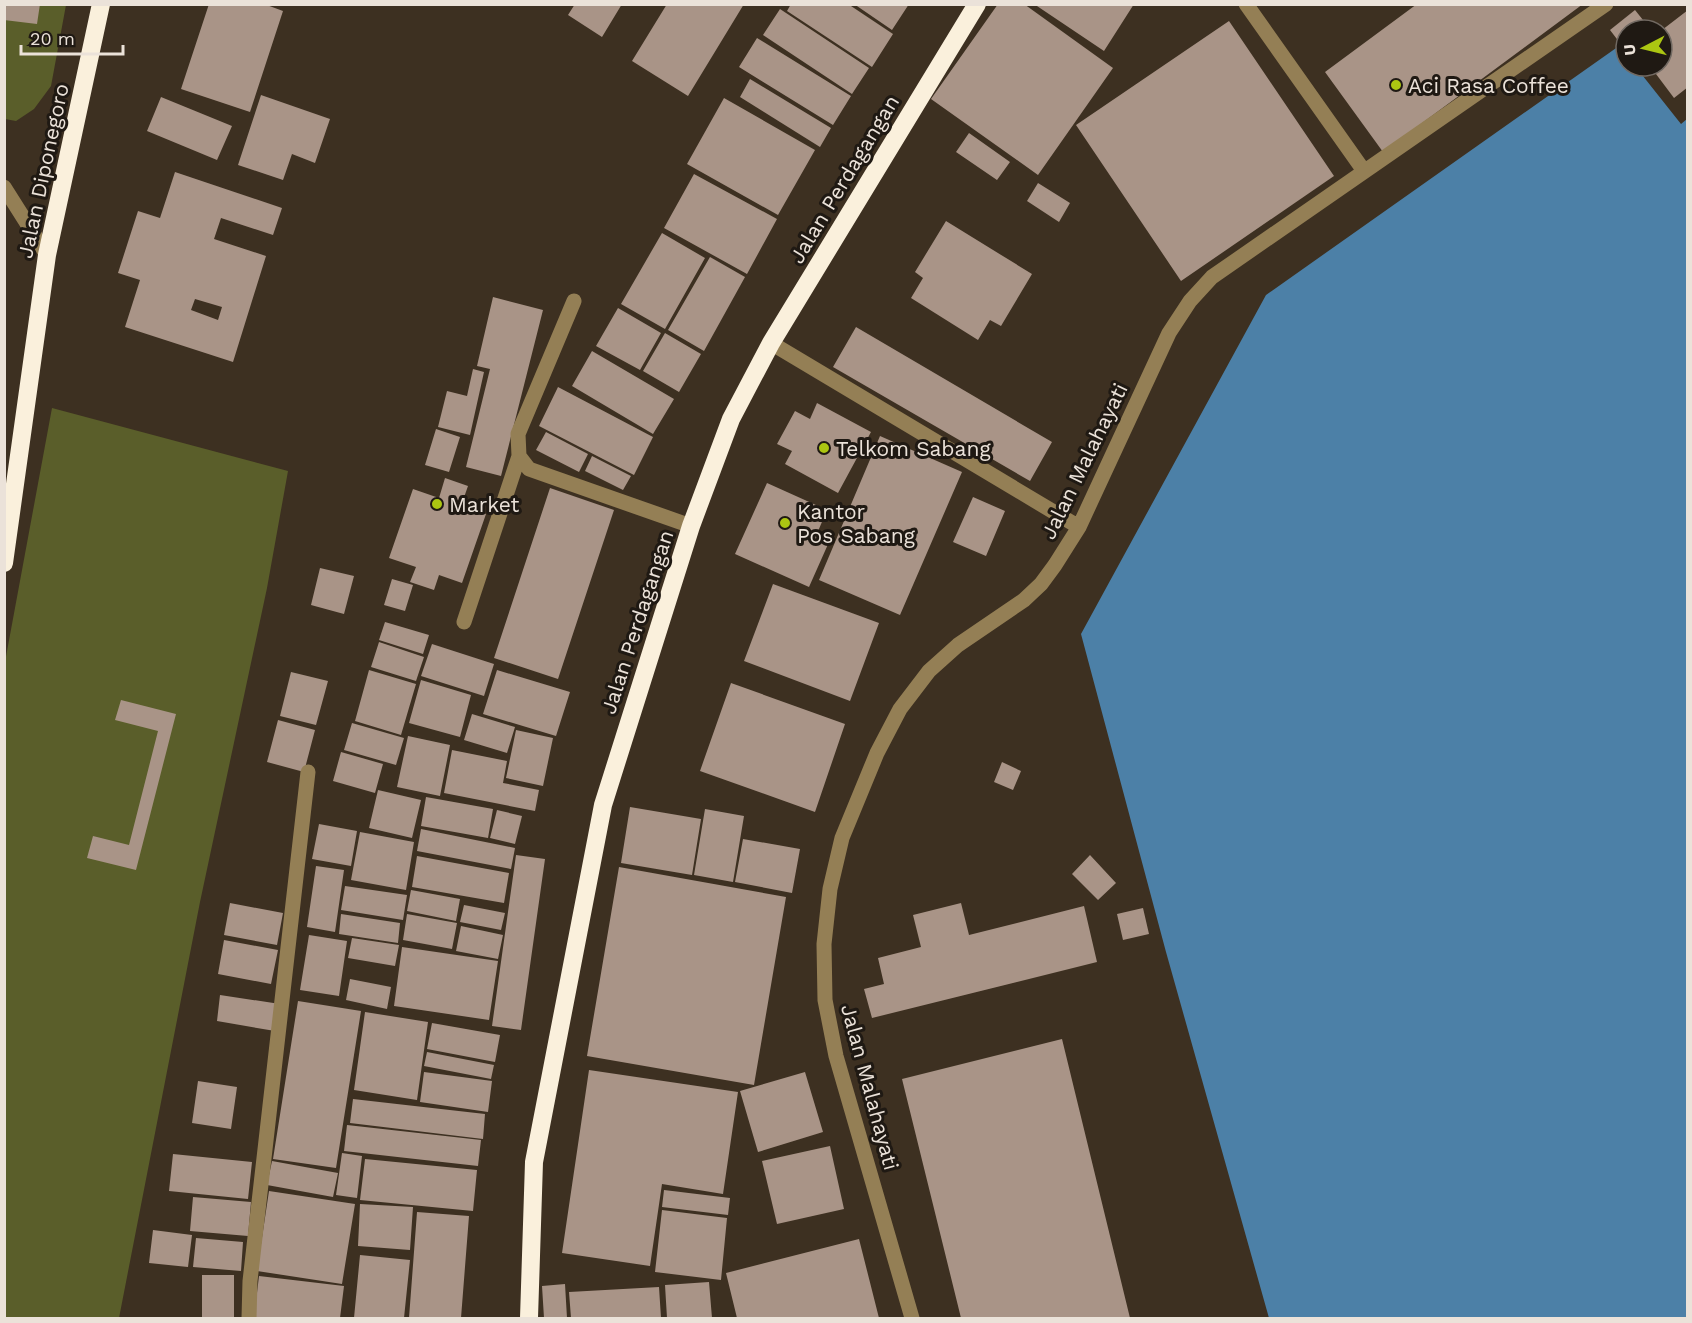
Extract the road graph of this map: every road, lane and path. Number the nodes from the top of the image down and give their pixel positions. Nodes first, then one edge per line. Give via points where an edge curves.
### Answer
1 (101, 4) edge
2 (977, 4) edge
3 (1246, 4) edge
4 (1606, 4) edge
5 (1364, 171) junction
6 (4, 187) edge
7 (47, 255) junction
8 (574, 300) dead end
9 (771, 344) junction
10 (519, 456) junction
11 (692, 526) junction
12 (1079, 527) junction
13 (4, 562) edge
14 (464, 622) dead end
15 (308, 772) dead end
16 (249, 1318) edge
17 (529, 1318) edge
18 (912, 1318) edge

1 - 7 highway, Jalan Diponegoro
2 - 9 highway, Jalan Perdagangan
3 - 5 street
4 - 5 street, Jalan Malahayati
5 - 12 street, Jalan Malahayati via 1212,277 1190,301 1169,333
6 - 7 street
7 - 13 highway, Jalan Diponegoro
8 - 10 street via 518,434
9 - 11 highway, Jalan Perdagangan via 731,419
9 - 12 street
10 - 11 street via 529,469
10 - 14 street
11 - 17 highway, Jalan Perdagangan via 603,805 534,1162
12 - 18 street, Jalan Malahayati via 1041,584 957,645 929,671 900,710 877,753 842,838 830,889 824,944 827,1011 836,1056
15 - 16 street

